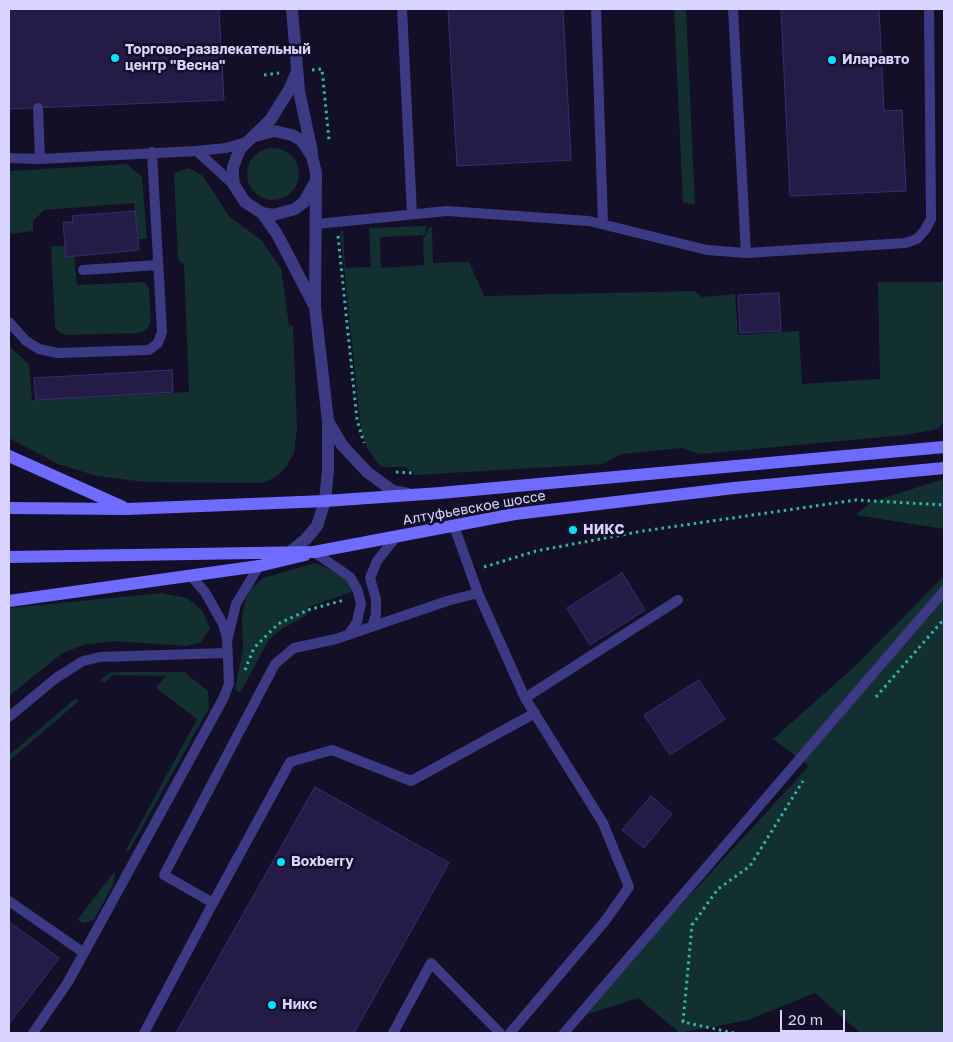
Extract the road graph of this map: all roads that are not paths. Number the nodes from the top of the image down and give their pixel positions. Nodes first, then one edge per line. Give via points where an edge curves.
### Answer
1 (292, 9) edge
2 (402, 9) edge
3 (596, 9) edge
4 (732, 9) edge
5 (928, 9) edge
6 (297, 72) junction
7 (38, 108) dead end
8 (251, 139) junction
9 (197, 151) junction
10 (152, 152) junction
11 (312, 156) junction
12 (9, 158) edge
13 (40, 159) junction
14 (315, 182) junction
15 (234, 185) junction
16 (262, 213) junction
17 (412, 214) junction
18 (317, 224) junction
19 (603, 224) junction
20 (746, 253) junction
21 (158, 265) junction
22 (83, 270) dead end
23 (315, 307) junction
24 (9, 322) edge
25 (328, 421) junction
26 (941, 445) edge
27 (9, 456) edge
28 (944, 468) edge
29 (417, 495) junction
30 (324, 501) junction
31 (9, 508) edge
32 (127, 509) junction
33 (454, 526) junction
34 (396, 537) junction
35 (290, 552) junction
36 (314, 552) junction
37 (9, 557) edge
38 (259, 566) junction
39 (190, 576) junction
40 (944, 590) edge
41 (478, 593) junction
42 (678, 600) dead end
43 (9, 602) edge
44 (372, 626) junction
45 (348, 634) junction
46 (227, 638) junction
47 (227, 653) junction
48 (525, 698) junction
49 (535, 713) junction
50 (9, 717) edge
51 (9, 900) edge
52 (212, 903) junction
53 (84, 953) junction
54 (33, 1033) edge
55 (144, 1033) edge
56 (393, 1033) edge
57 (500, 1033) edge
58 (510, 1033) edge
59 (564, 1033) edge

1 - 6 street
2 - 17 lane
3 - 19 lane
4 - 20 lane
5 - 20 lane via 931,219 925,230 916,239 905,243
6 - 8 street via 271,119
6 - 11 street
7 - 13 lane
8 - 9 lane via 226,148
8 - 11 street via 274,131 292,135 301,140
8 - 15 street via 240,149 233,167
9 - 10 lane
9 - 15 lane
10 - 13 lane
10 - 21 lane
11 - 14 street
12 - 13 lane
14 - 16 street via 311,193 295,209 284,213
14 - 18 street
15 - 16 street via 245,202
16 - 23 street via 287,250
17 - 18 lane
17 - 19 lane via 447,211 589,220
18 - 23 street
19 - 20 lane via 707,250
21 - 22 lane
21 - 24 lane via 162,332 158,343 150,350 58,353 39,349 26,341
23 - 25 street
25 - 29 street via 342,445 374,478 393,491
25 - 30 street
26 - 29 street, Алтуфьевское шоссе
27 - 32 street
28 - 33 street, Алтуфьевское шоссе via 581,506
29 - 30 street, Алтуфьевское шоссе
30 - 32 street, Алтуфьевское шоссе
30 - 35 street via 318,526
31 - 32 street, Алтуфьевское шоссе
33 - 34 street, Алтуфьевское шоссе
33 - 41 lane
34 - 36 street, Алтуфьевское шоссе
34 - 44 lane via 376,562 370,578 376,599
35 - 36 street, Алтуфьевское шоссе
35 - 37 street, Алтуфьевское шоссе
36 - 38 street via 289,561
36 - 45 lane via 350,577 359,596 361,603 357,622
38 - 39 street
38 - 46 lane via 236,604
39 - 43 street
39 - 46 lane via 206,592 217,610
40 - 59 lane
41 - 44 lane
41 - 48 lane
42 - 48 lane
44 - 45 lane
45 - 52 lane via 294,648 276,664 164,875
46 - 47 lane
47 - 50 lane via 100,657 83,661 56,678
47 - 53 lane via 229,684 224,698
48 - 49 lane
49 - 52 lane via 411,781 332,750 290,762
49 - 58 lane via 603,823 629,887 605,921
51 - 53 lane
52 - 55 lane
53 - 54 lane
56 - 57 lane via 431,963

